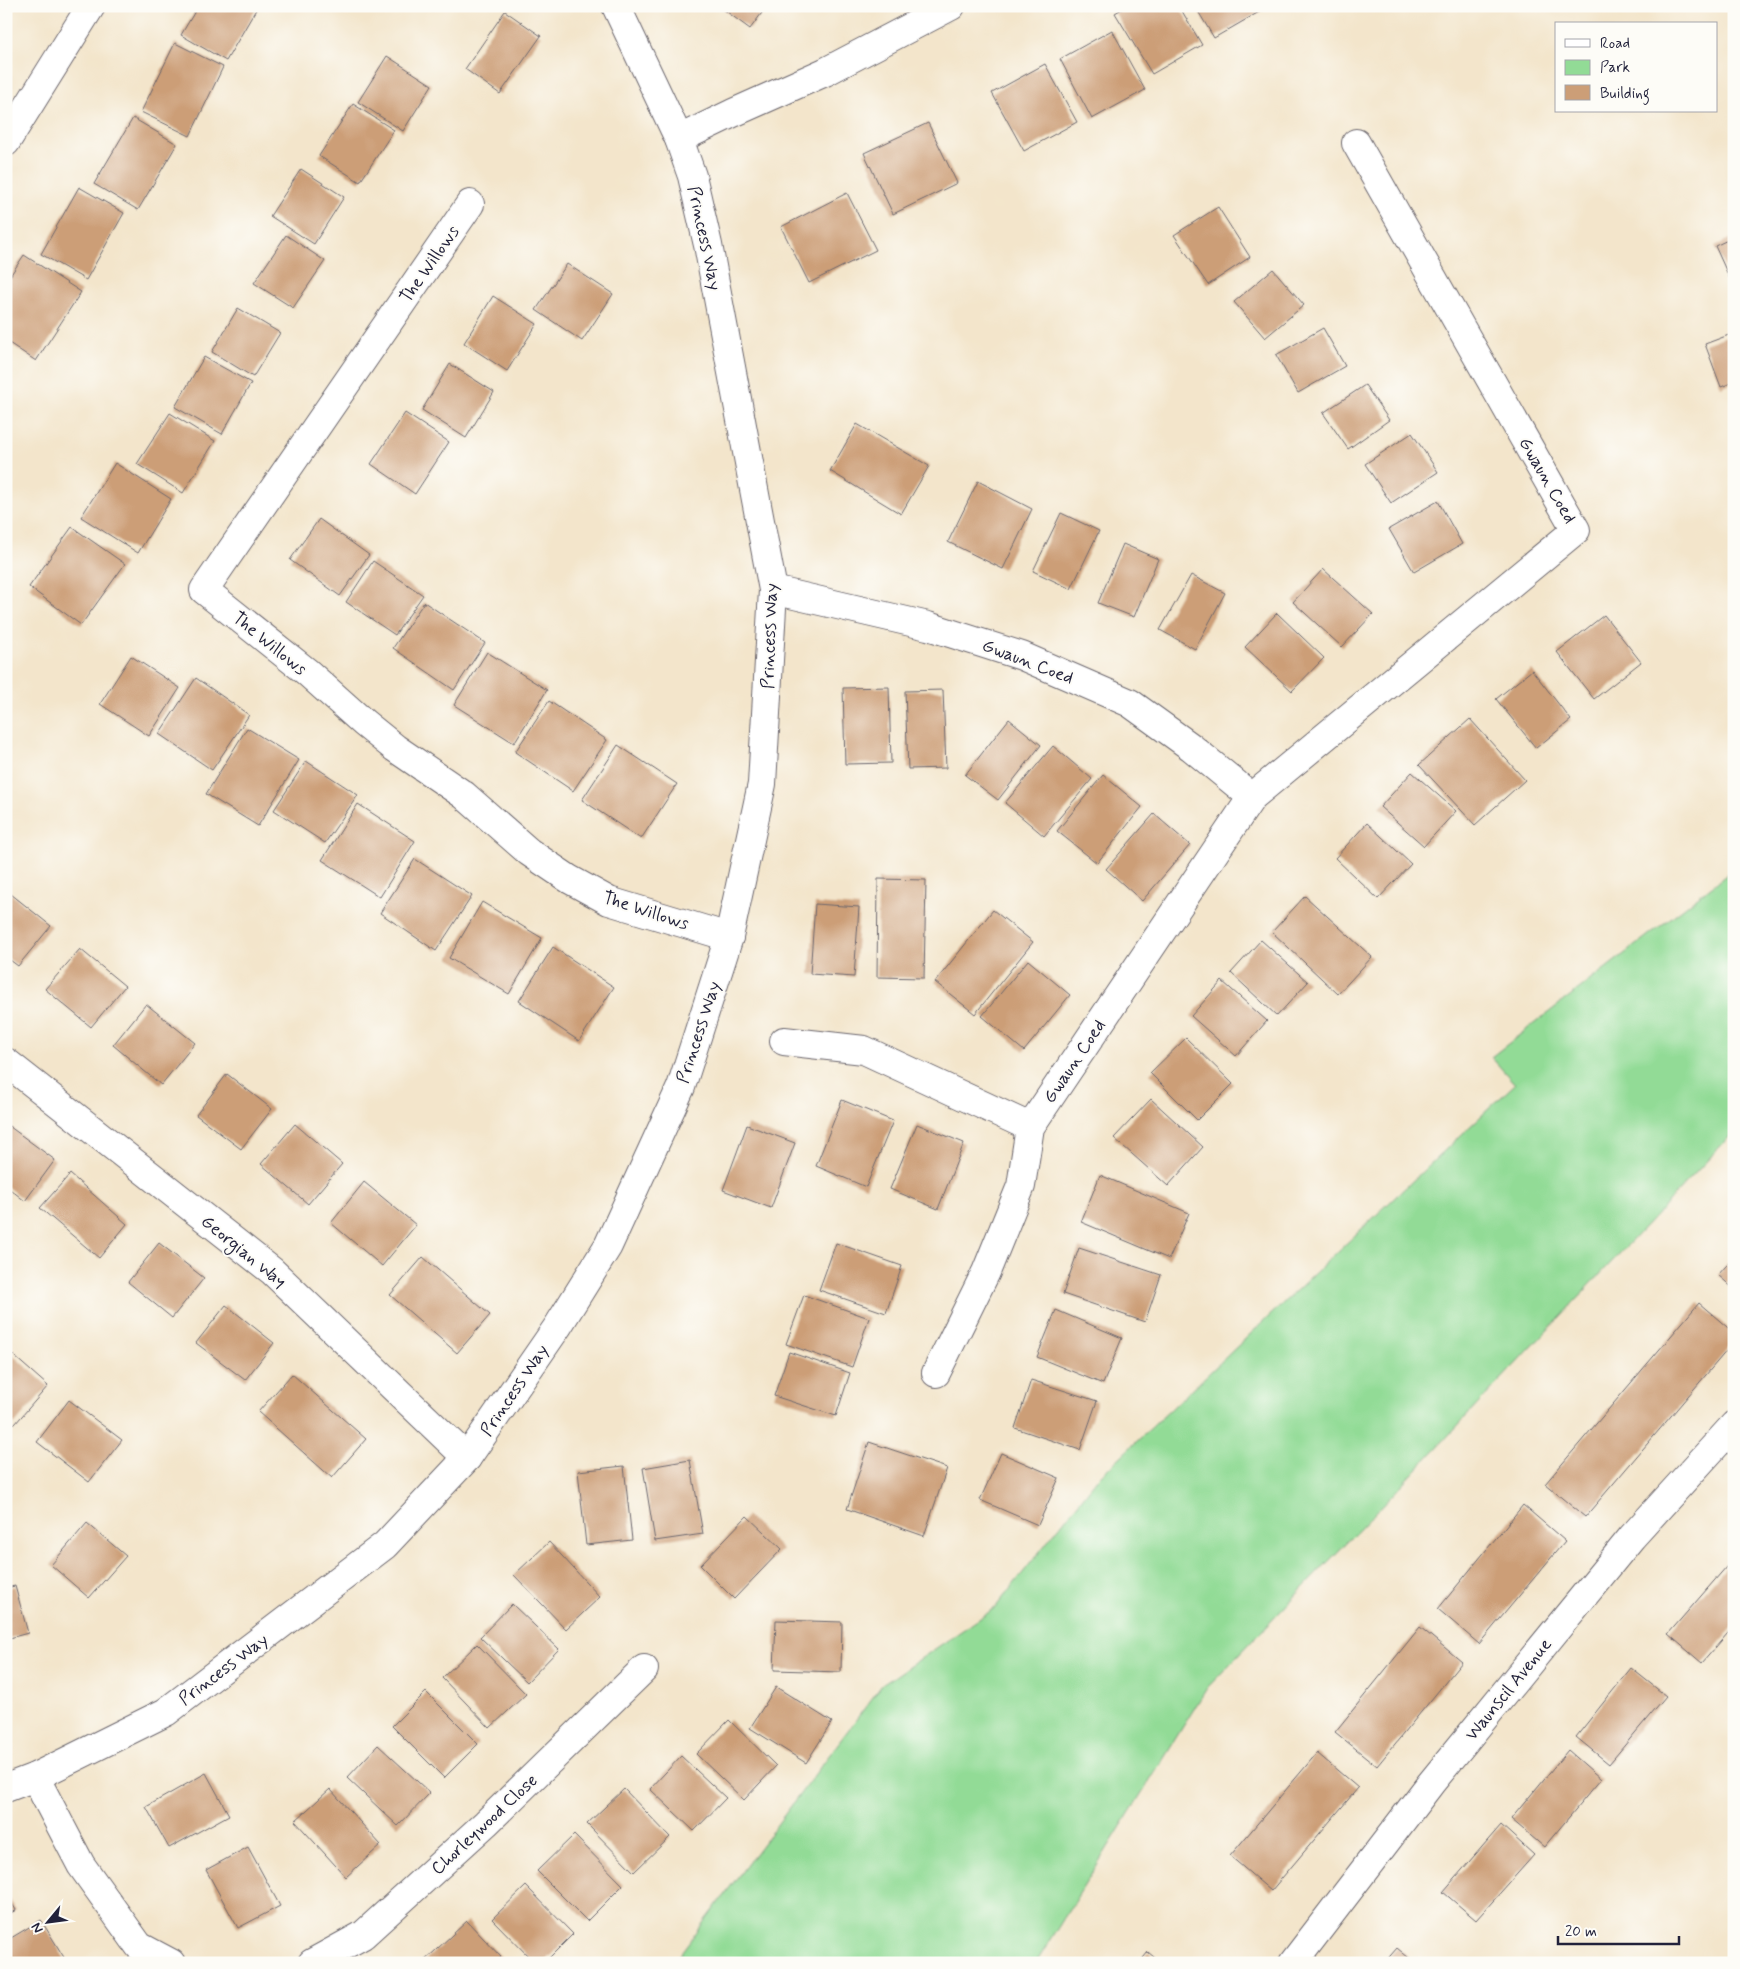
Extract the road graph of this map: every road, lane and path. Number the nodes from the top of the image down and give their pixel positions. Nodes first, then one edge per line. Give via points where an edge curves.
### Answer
1 (91, 6) edge
2 (616, 6) edge
3 (951, 6) edge
4 (679, 139) junction
5 (6, 142) edge
6 (1356, 143) dead end
7 (470, 204) dead end
8 (773, 590) junction
9 (1252, 797) junction
10 (729, 937) junction
11 (784, 1041) dead end
12 (6, 1062) edge
13 (1030, 1127) junction
14 (936, 1373) dead end
15 (1734, 1424) edge
16 (467, 1458) junction
17 (644, 1669) dead end
18 (35, 1777) junction
19 (6, 1788) edge
20 (171, 1963) edge
21 (312, 1963) edge
22 (1293, 1963) edge

1 - 5 street
2 - 4 street, Princess Way
3 - 4 street via 825,72
4 - 8 street, Princess Way via 692,176 708,245
6 - 9 street, Gwaun Coed via 1576,530
7 - 10 street, The Willows via 204,590 307,672 364,724 464,795 529,852 568,879 609,901
8 - 9 street, Gwaun Coed via 928,626 1031,660 1130,703
8 - 10 street, Princess Way via 762,784
9 - 13 street, Gwaun Coed
10 - 16 street, Princess Way via 681,1087 608,1246 558,1326
11 - 13 street via 864,1050
12 - 16 street, Georgian Way via 272,1271
13 - 14 street, Gwaun Coed via 1021,1186 986,1272
15 - 22 street, Waunscil Avenue via 1620,1552 1431,1783
16 - 18 street, Princess Way via 385,1545 166,1712
17 - 21 street, Chorleywood Close via 486,1823 363,1934
18 - 19 street, Princess Way
18 - 20 street via 81,1865 139,1946

